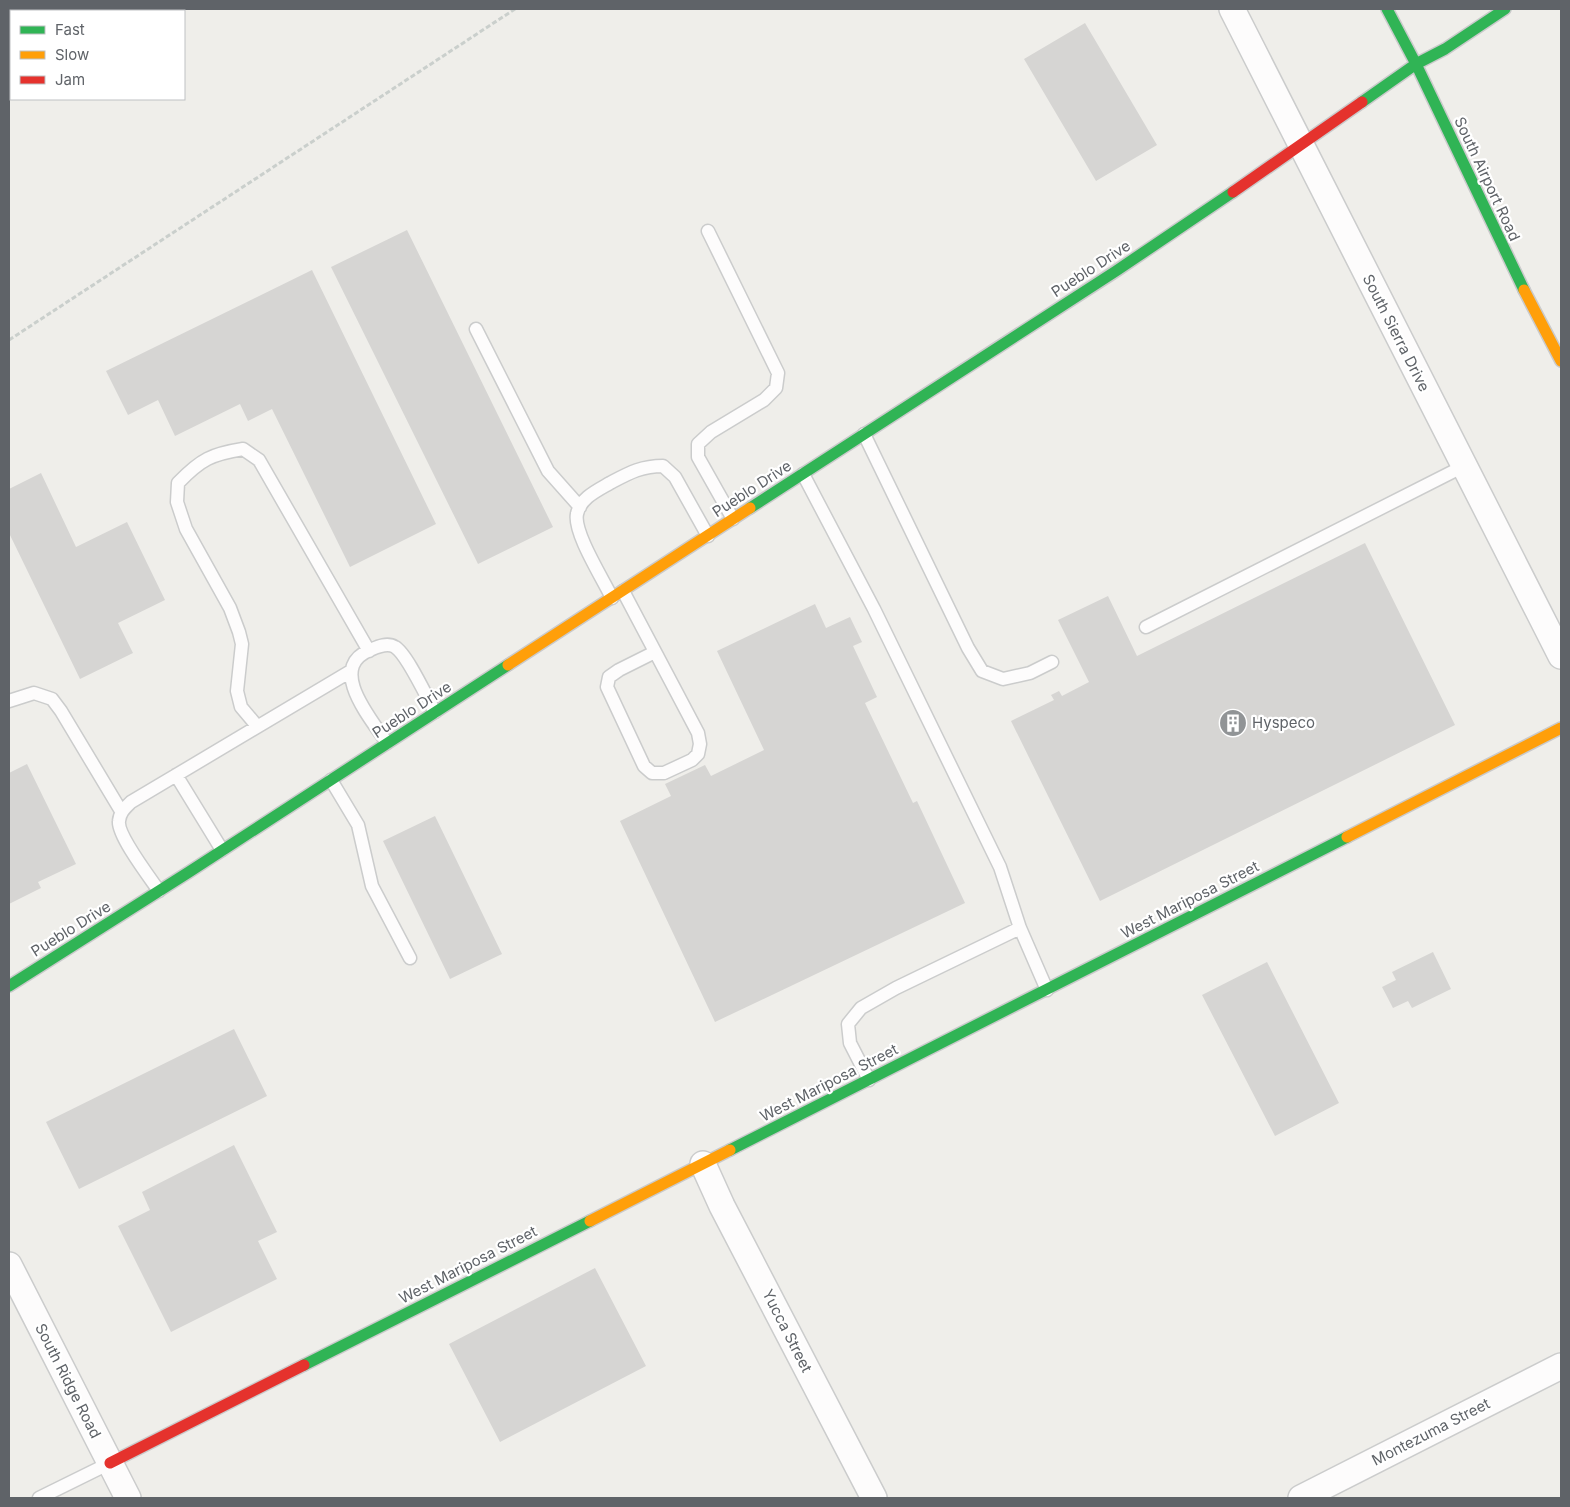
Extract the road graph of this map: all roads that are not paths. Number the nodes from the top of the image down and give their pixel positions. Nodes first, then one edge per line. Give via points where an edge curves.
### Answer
1 (1232, 9) edge
2 (1387, 9) edge
3 (1505, 9) edge
4 (1416, 64) junction
5 (1301, 146) junction
6 (708, 232) dead end
7 (476, 329) dead end
8 (1561, 361) edge
9 (864, 434) junction
10 (1464, 466) junction
11 (803, 474) junction
12 (580, 507) junction
13 (733, 520) junction
14 (708, 536) junction
15 (617, 594) junction
16 (1146, 627) dead end
17 (368, 651) junction
18 (655, 652) junction
19 (1561, 656) edge
20 (1052, 662) dead end
21 (351, 671) junction
22 (9, 701) edge
23 (435, 712) junction
24 (257, 726) junction
25 (1561, 728) edge
26 (387, 744) junction
27 (176, 775) junction
28 (331, 780) junction
29 (121, 811) junction
30 (222, 850) junction
31 (159, 891) junction
32 (1020, 928) junction
33 (410, 958) dead end
34 (9, 986) edge
35 (1047, 990) junction
36 (869, 1080) junction
37 (703, 1164) junction
38 (9, 1265) edge
39 (1561, 1366) edge
40 (110, 1463) junction
41 (39, 1498) edge
42 (128, 1498) edge
43 (874, 1498) edge
44 (1301, 1498) edge

1 - 5 street, South Sierra Drive
2 - 4 street, South Airport Road
3 - 4 street, Pueblo Drive
4 - 5 street, Pueblo Drive
4 - 8 street, South Airport Road via 1516,275
5 - 9 street, Pueblo Drive via 1116,271
5 - 10 street, South Sierra Drive
6 - 13 lane via 778,374 776,388 764,400 711,432 698,444 698,456
7 - 12 lane via 548,471
9 - 11 street, Pueblo Drive
9 - 20 lane via 982,671 1003,679 1030,674
10 - 16 lane
10 - 19 street, South Sierra Drive
11 - 13 street, Pueblo Drive
11 - 32 lane via 874,608 1000,867
12 - 14 lane via 585,498 628,474 647,466 664,466 675,477
12 - 15 lane via 577,513 579,532
13 - 14 street, Pueblo Drive
14 - 15 street, Pueblo Drive
15 - 18 lane
15 - 23 street, Pueblo Drive
17 - 21 lane via 356,661
17 - 23 lane via 384,645 395,646
17 - 24 lane via 259,460 243,449 210,457 193,467 178,482 177,502 186,529 240,632 242,644 237,691 242,707
18 - 18 lane via 698,733 700,744 698,754 692,760 664,773 652,773 644,766 607,687 609,677
21 - 24 lane
21 - 26 lane via 355,692
22 - 29 lane via 34,693 52,698
23 - 26 street, Pueblo Drive
24 - 27 lane
25 - 35 street, West Mariposa Street
26 - 28 street, Pueblo Drive
27 - 29 lane
27 - 30 lane
28 - 30 street, Pueblo Drive
28 - 33 lane via 358,825 372,886
29 - 31 lane via 118,823 125,840
30 - 31 street, Pueblo Drive
31 - 34 street, Pueblo Drive
32 - 35 lane
32 - 36 lane via 861,1008 848,1024 850,1043
35 - 36 street, West Mariposa Street
36 - 37 street, West Mariposa Street
37 - 40 street, West Mariposa Street
37 - 43 street, Yucca Street
38 - 40 street, South Ridge Road
39 - 44 street, Montezuma Street
40 - 41 lane
40 - 42 street, South Ridge Road

